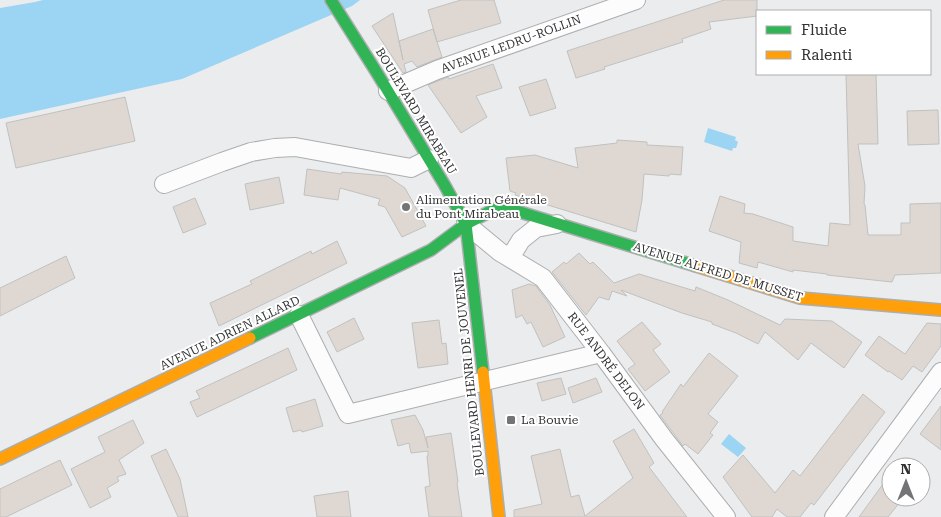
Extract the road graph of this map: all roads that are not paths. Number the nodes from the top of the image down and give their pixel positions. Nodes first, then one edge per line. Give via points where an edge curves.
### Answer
1 (332, 0) edge
2 (636, 0) edge
3 (388, 91) junction
4 (429, 159) junction
5 (164, 184) dead end
6 (466, 224) junction
7 (558, 224) junction
8 (510, 258) junction
9 (941, 310) edge
10 (299, 315) junction
11 (601, 354) junction
12 (941, 372) edge
13 (483, 382) junction
14 (0, 459) edge
15 (499, 517) edge
16 (726, 517) edge
17 (834, 517) edge

1 - 3 street, BOULEVARD MIRABEAU
2 - 3 street, AVENUE LEDRU-ROLLIN via 437,70
3 - 4 street, BOULEVARD MIRABEAU
4 - 5 street via 411,168 295,147 276,148 251,152
4 - 6 street, BOULEVARD MIRABEAU
6 - 7 street, AVENUE ALFRED DE MUSSET via 495,209 510,209
6 - 8 street, RUE ANDRÉ DELON
6 - 10 street, AVENUE ADRIEN ALLARD via 431,250
6 - 13 street, BOULEVARD HENRI DE JOUVENEL
7 - 8 street via 536,228 522,240
7 - 9 street, AVENUE ALFRED DE MUSSET via 800,298
8 - 11 street, RUE ANDRÉ DELON via 543,278
10 - 13 street via 348,414
10 - 14 street, AVENUE ADRIEN ALLARD
11 - 13 street
11 - 16 street, RUE ANDRÉ DELON
12 - 17 street
13 - 15 street, BOULEVARD HENRI DE JOUVENEL

